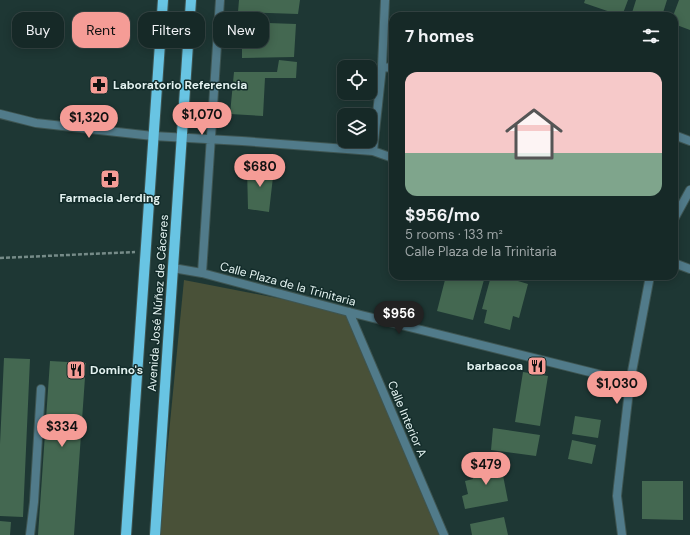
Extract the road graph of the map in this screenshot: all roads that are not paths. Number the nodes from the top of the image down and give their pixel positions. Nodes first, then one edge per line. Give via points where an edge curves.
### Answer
1 (163, 0) edge
2 (191, 0) edge
3 (220, 0) edge
4 (385, 0) edge
5 (382, 67) junction
6 (389, 68) edge
7 (0, 114) edge
8 (153, 136) junction
9 (678, 136) edge
10 (182, 138) junction
11 (212, 139) junction
12 (690, 141) edge
13 (373, 151) junction
14 (389, 157) edge
15 (690, 190) edge
16 (678, 212) edge
17 (678, 264) edge
18 (173, 268) junction
19 (690, 269) edge
20 (202, 273) junction
21 (649, 280) edge
22 (349, 312) junction
23 (630, 382) junction
24 (41, 389) dead end
25 (30, 535) edge
26 (126, 535) edge
27 (155, 535) edge
28 (444, 535) edge
29 (622, 535) edge

1 - 8 main road, Avenida José Núñez de Cáceres
2 - 10 main road, Avenida José Núñez de Cáceres
3 - 11 street
4 - 5 street
5 - 6 street
5 - 13 street
7 - 8 street via 36,123
8 - 10 street
8 - 26 main road, Avenida José Núñez de Cáceres
9 - 12 street
10 - 11 street
10 - 18 main road, Avenida José Núñez de Cáceres
11 - 13 street
11 - 20 street
13 - 14 street
15 - 16 street
17 - 19 street
18 - 20 street, Calle Plaza de la Trinitaria
18 - 27 main road, Avenida José Núñez de Cáceres
20 - 22 street, Calle Plaza de la Trinitaria
21 - 23 street
22 - 23 street, Calle Plaza de la Trinitaria
22 - 28 street, Calle Interior A
23 - 29 street via 617,496
24 - 25 street

